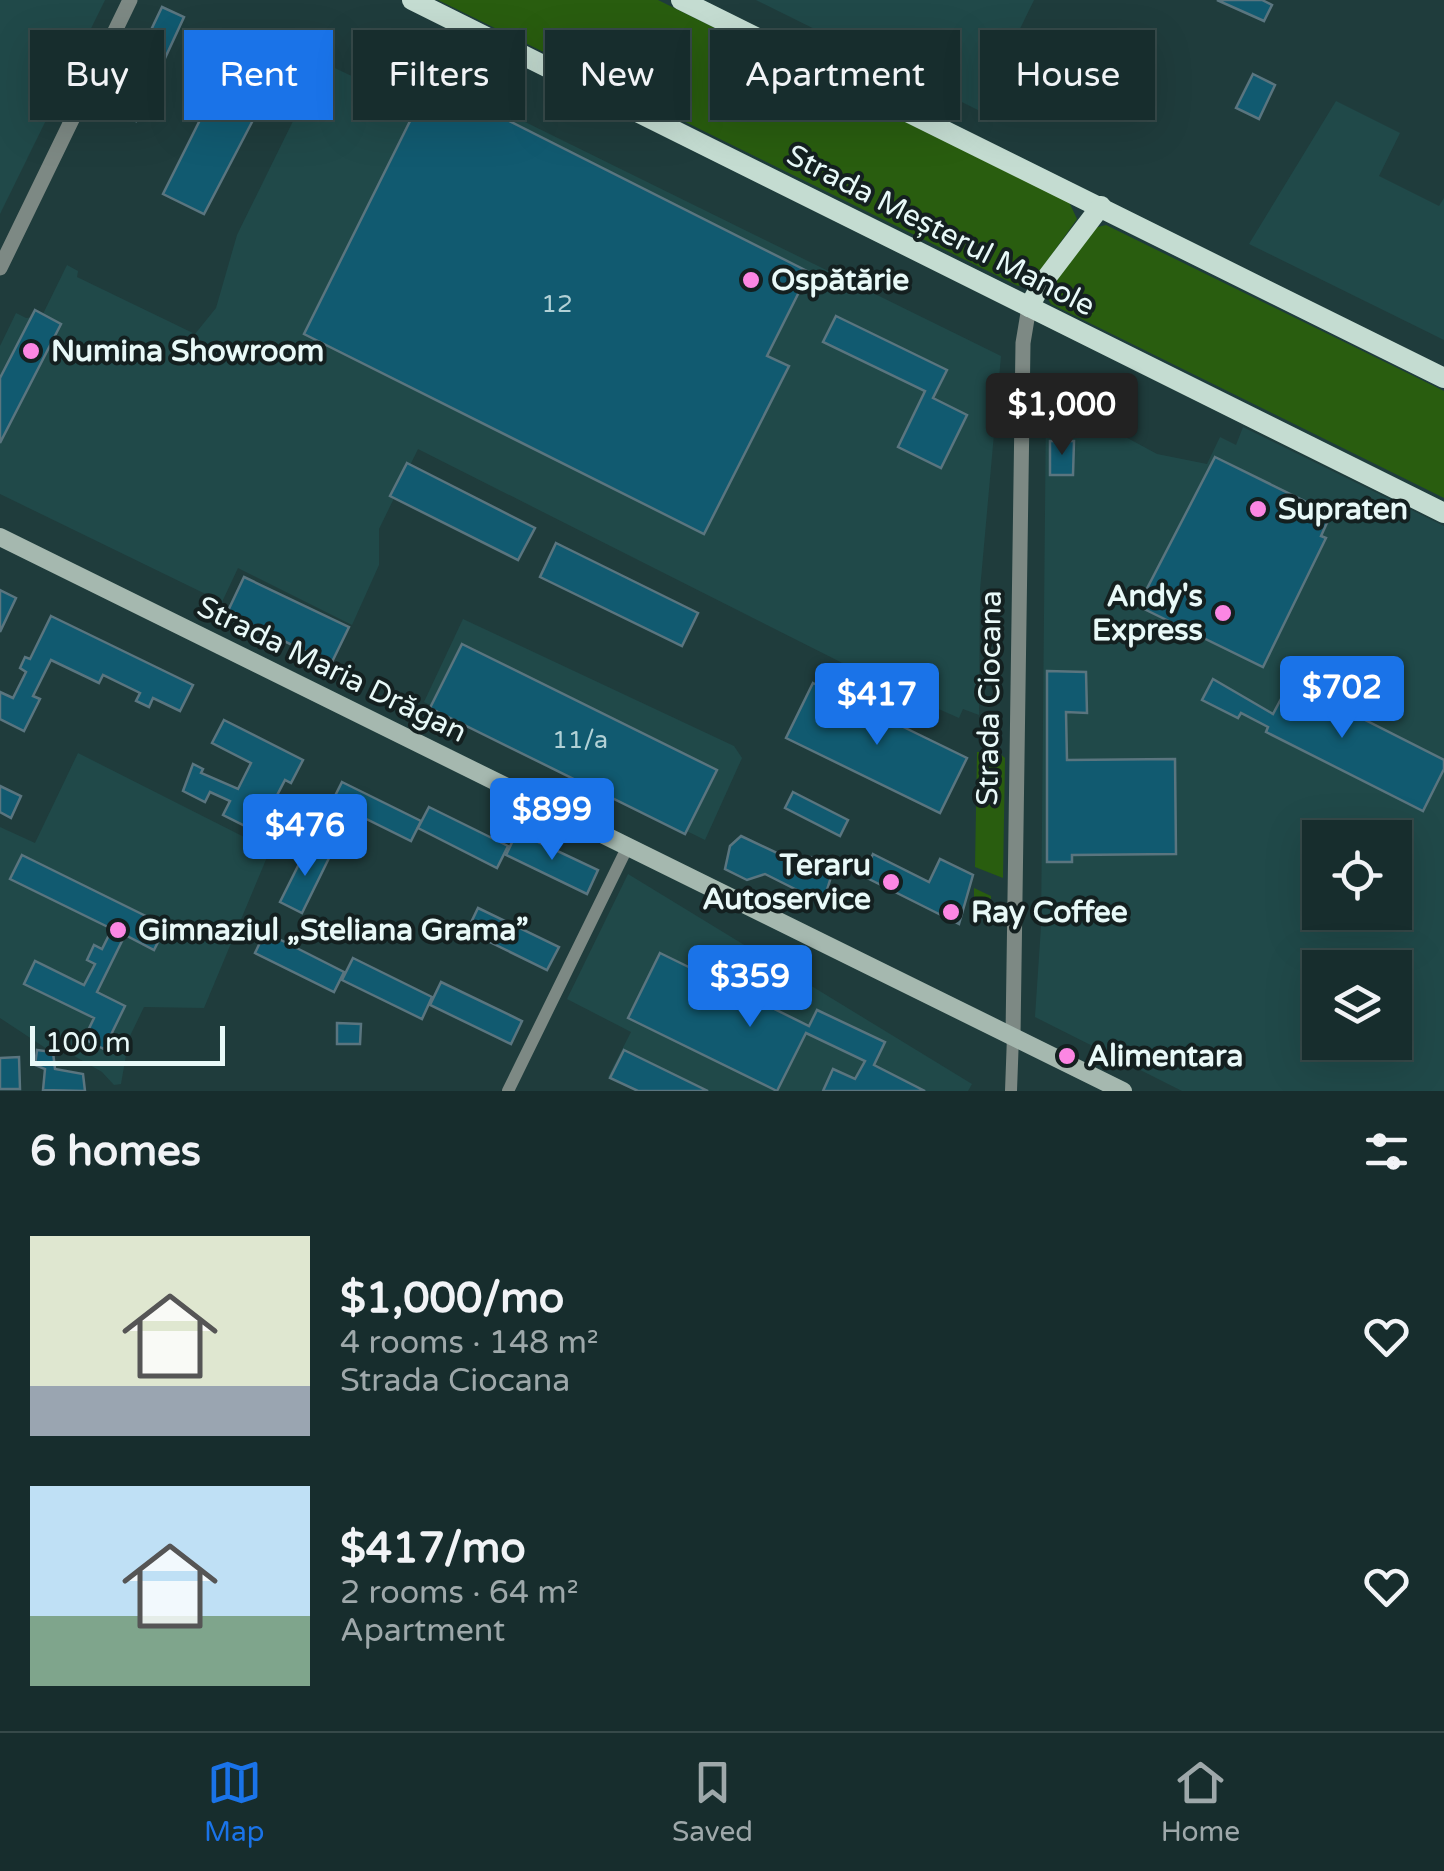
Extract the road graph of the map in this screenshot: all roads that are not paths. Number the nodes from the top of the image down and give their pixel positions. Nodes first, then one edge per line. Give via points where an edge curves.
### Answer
1 (130, 0) edge
2 (412, 0) edge
3 (680, 0) edge
4 (1101, 206) junction
5 (0, 268) edge
6 (1030, 307) junction
7 (1444, 378) edge
8 (1444, 513) edge
9 (0, 537) edge
10 (628, 846) junction
11 (1013, 1036) junction
12 (508, 1091) edge
13 (1011, 1091) edge
14 (1123, 1091) edge

1 - 5 street
2 - 6 main road, Strada Meșterul Manole
3 - 4 main road
4 - 6 main road
4 - 7 main road
6 - 8 main road, Strada Meșterul Manole
6 - 11 street, Strada Ciocana via 1023,362
9 - 10 main road, Strada Maria Drăgan
10 - 11 main road, Strada Maria Drăgan
10 - 12 street
11 - 13 street, Strada Ciocana
11 - 14 main road, Strada Maria Drăgan

